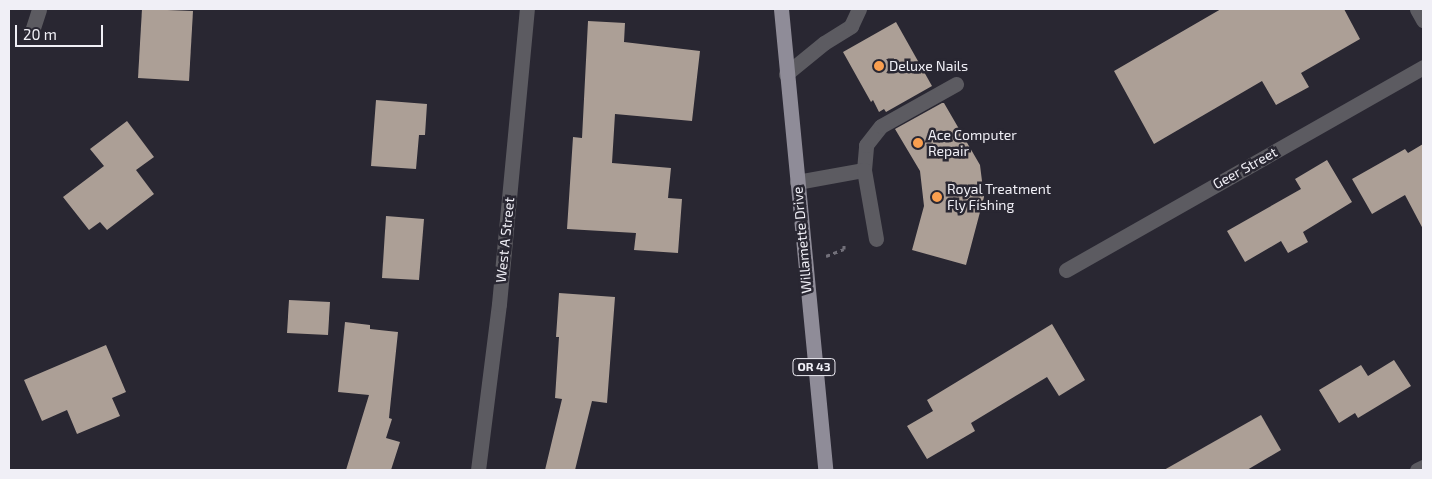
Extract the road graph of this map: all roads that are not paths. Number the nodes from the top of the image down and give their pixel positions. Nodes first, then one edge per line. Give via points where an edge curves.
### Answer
1 (39, 9) edge
2 (527, 9) edge
3 (780, 9) edge
4 (859, 9) edge
5 (1417, 9) edge
6 (1423, 20) edge
7 (32, 31) dead end
8 (1423, 67) edge
9 (786, 74) junction
10 (956, 84) dead end
11 (864, 170) junction
12 (797, 182) junction
13 (876, 239) dead end
14 (1066, 270) dead end
15 (1423, 467) edge
16 (478, 470) edge
17 (825, 470) edge
18 (1417, 470) edge

1 - 7 street
2 - 16 street, West A Street via 499,304
3 - 9 main road, Willamette Drive / OR 43
4 - 9 street via 852,26 824,43
5 - 6 street
8 - 14 street, Geer Street
9 - 12 main road, Willamette Drive / OR 43
10 - 11 street via 881,126 866,145
11 - 12 street
11 - 13 street
12 - 17 main road, Willamette Drive / OR 43
15 - 18 street

